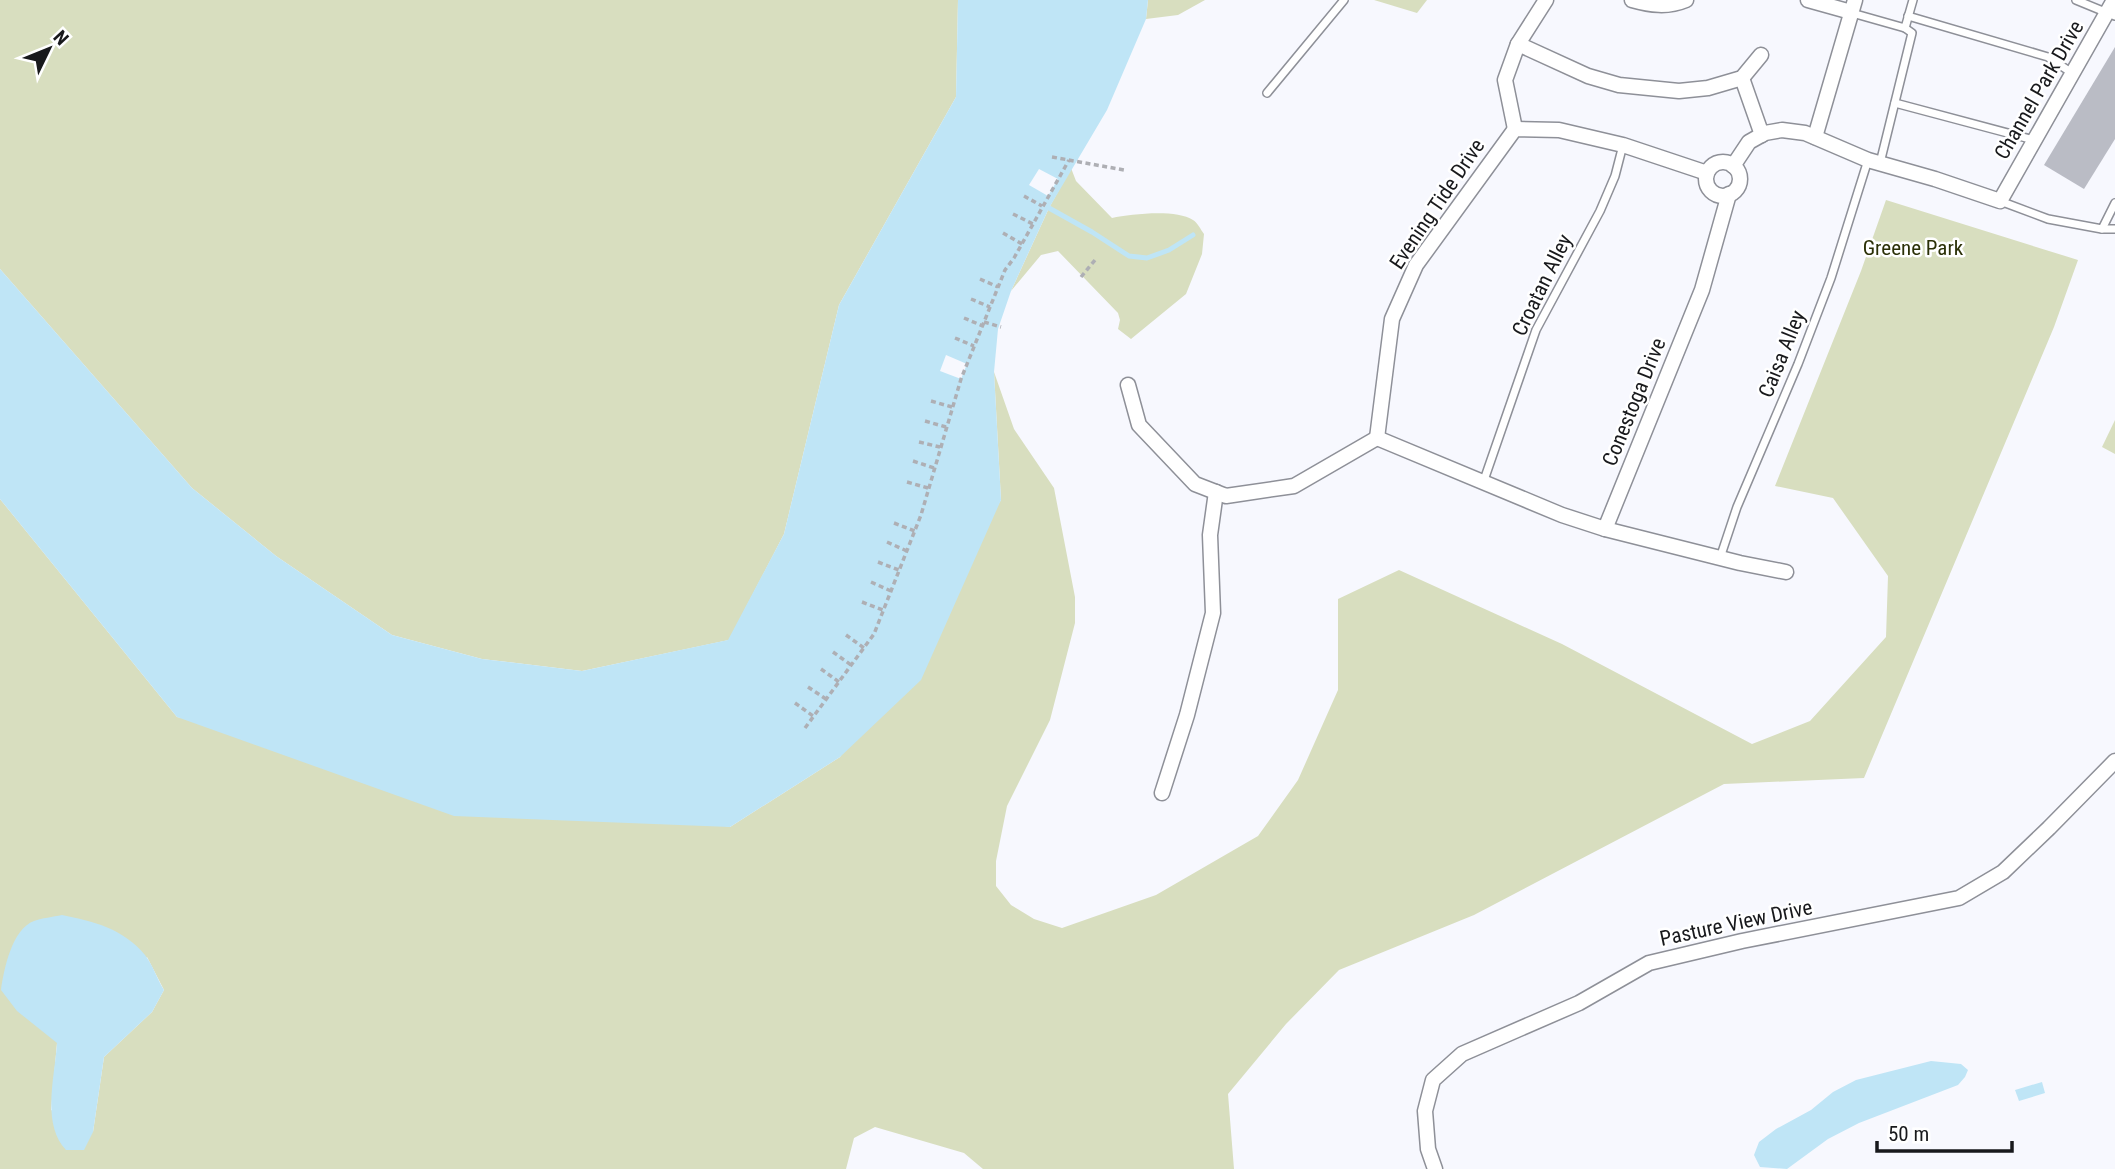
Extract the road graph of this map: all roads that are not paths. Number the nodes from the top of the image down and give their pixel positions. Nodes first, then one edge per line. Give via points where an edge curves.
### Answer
1 (1344, 0) edge
2 (1546, 0) edge
3 (1632, 0) edge
4 (1686, 0) edge
5 (1808, 0) edge
6 (1913, 0) edge
7 (2076, 0) edge
8 (1853, 6) edge
9 (2112, 10) edge
10 (1908, 16) junction
11 (1905, 27) junction
12 (1518, 44) junction
13 (1761, 55) dead end
14 (2072, 74) junction
15 (1742, 78) junction
16 (1267, 93) dead end
17 (1895, 103) junction
18 (1515, 129) junction
19 (1762, 135) junction
20 (1815, 137) junction
21 (2034, 140) junction
22 (1623, 145) junction
23 (1874, 162) junction
24 (1733, 166) junction
25 (1707, 173) junction
26 (1729, 194) junction
27 (2000, 201) junction
28 (2115, 203) edge
29 (2102, 229) junction
30 (2115, 229) edge
31 (1128, 385) dead end
32 (1377, 438) junction
33 (1483, 483) junction
34 (1216, 492) junction
35 (1605, 529) junction
36 (1720, 558) junction
37 (1786, 572) dead end
38 (2115, 761) edge
39 (1161, 793) dead end
40 (1435, 1169) edge

1 - 16 lane
2 - 12 street
3 - 4 street via 1653,6
5 - 8 street
6 - 10 lane
7 - 9 lane
8 - 11 lane
8 - 20 street
9 - 14 street, Channel Park Drive
10 - 11 lane
10 - 14 lane via 2048,57
11 - 17 lane, Caisa Alley via 1912,33
12 - 15 street via 1619,85 1679,91
12 - 18 street via 1505,80
13 - 15 street
14 - 21 street, Channel Park Drive
15 - 19 street
17 - 21 lane
17 - 23 lane, Caisa Alley
18 - 22 street via 1559,130
18 - 32 street, Evening Tide Drive via 1416,265 1392,319
19 - 20 street via 1782,130
19 - 24 street via 1749,142
20 - 23 street
21 - 27 street, Channel Park Drive
22 - 25 street
22 - 33 lane, Croatan Alley via 1600,211 1536,330
23 - 27 street
23 - 36 lane, Caisa Alley
24 - 25 street via 1719,162
24 - 26 street via 1740,183
25 - 26 street via 1713,193
26 - 35 street, Conestoga Drive via 1702,290
27 - 29 lane via 2048,219
28 - 29 lane
29 - 30 lane
31 - 34 street via 1139,425 1195,484
32 - 33 street
32 - 34 street via 1294,486 1226,496
33 - 35 street
34 - 39 street via 1210,535 1213,613
35 - 36 street
36 - 37 street
38 - 40 street, Pasture View Drive via 2003,872 1959,898 1649,963 1579,1003 1462,1054 1433,1080 1425,1111 1428,1149

